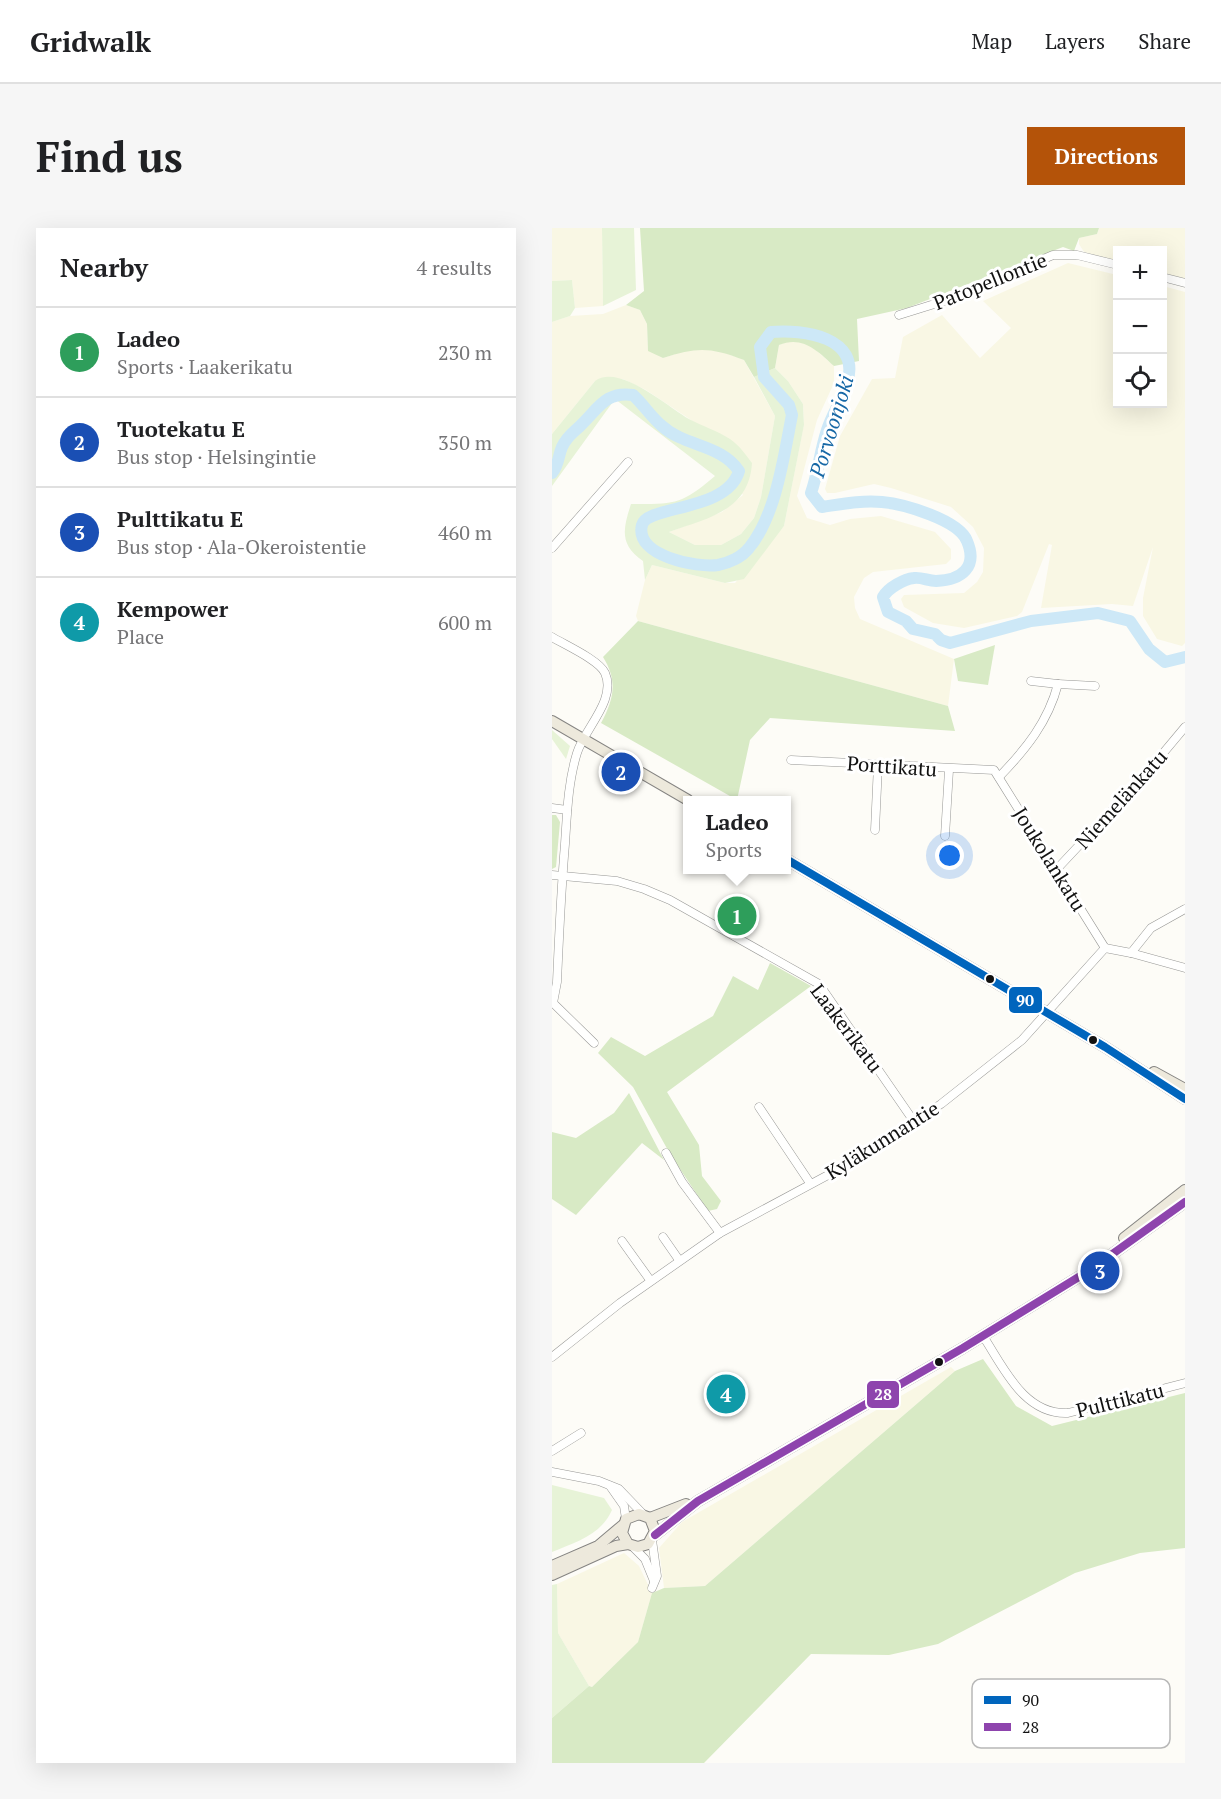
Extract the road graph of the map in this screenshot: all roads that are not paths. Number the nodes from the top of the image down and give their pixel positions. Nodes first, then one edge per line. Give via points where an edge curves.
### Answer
1 (1113, 264) edge
2 (1167, 279) edge
3 (1185, 284) edge
4 (899, 315) dead end
5 (628, 462) dead end
6 (552, 548) edge
7 (552, 637) edge
8 (1030, 681) dead end
9 (1058, 684) junction
10 (1095, 686) dead end
11 (552, 721) edge
12 (1185, 728) edge
13 (583, 739) junction
14 (791, 760) dead end
15 (878, 765) junction
16 (949, 770) junction
17 (996, 774) junction
18 (683, 798) edge
19 (552, 808) edge
20 (567, 810) junction
21 (875, 830) dead end
22 (945, 836) dead end
23 (791, 862) edge
24 (1056, 870) junction
25 (552, 875) edge
26 (562, 877) junction
27 (1185, 909) edge
28 (1105, 948) junction
29 (1131, 953) junction
30 (1185, 968) edge
31 (552, 1002) edge
32 (1048, 1013) junction
33 (594, 1043) dead end
34 (1105, 1047) junction
35 (1185, 1089) edge
36 (1185, 1100) edge
37 (759, 1107) dead end
38 (915, 1123) junction
39 (666, 1154) dead end
40 (810, 1184) junction
41 (1185, 1190) edge
42 (1185, 1202) edge
43 (720, 1233) junction
44 (663, 1237) dead end
45 (622, 1241) dead end
46 (679, 1260) junction
47 (650, 1280) junction
48 (1056, 1290) junction
49 (983, 1336) junction
50 (552, 1357) edge
51 (1185, 1383) edge
52 (581, 1433) dead end
53 (552, 1451) edge
54 (552, 1472) edge
55 (610, 1486) junction
56 (698, 1501) junction
57 (646, 1516) junction
58 (624, 1522) junction
59 (653, 1538) junction
60 (630, 1545) junction
61 (552, 1566) edge
62 (552, 1575) edge

1 - 4 street, Patopellontie via 1077,255 1053,255 944,301
2 - 3 street
5 - 6 street
7 - 13 street via 605,672 604,701
8 - 9 street
9 - 10 street
9 - 17 street via 1053,703 1026,749
11 - 13 main road
12 - 24 street, Niemelänkatu
13 - 18 main road
13 - 20 street via 573,768
14 - 15 street, Porttikatu
15 - 16 street, Porttikatu
15 - 21 street
16 - 17 street, Porttikatu
16 - 22 street
17 - 24 street, Joukolankatu
19 - 20 street
20 - 26 street
23 - 32 main road
24 - 28 street, Joukolankatu
25 - 26 street, Laakerikatu
26 - 31 street via 557,982
26 - 38 street, Laakerikatu via 617,881 644,889 819,984
27 - 29 street via 1151,928
28 - 29 street
28 - 32 street, Kyläkunnantie
29 - 30 street
31 - 33 street
32 - 34 main road
32 - 38 street, Kyläkunnantie via 1022,1040
34 - 35 main road
34 - 36 main road
37 - 40 street
38 - 40 street, Kyläkunnantie
39 - 43 street
40 - 43 street, Kyläkunnantie
41 - 48 main road
42 - 48 main road
43 - 46 street, Kyläkunnantie
44 - 46 street
45 - 47 street
46 - 47 street, Kyläkunnantie
47 - 50 street, Kyläkunnantie
48 - 49 main road
49 - 51 street, Pulttikatu via 1025,1396 1039,1408 1053,1412 1068,1413
49 - 56 main road
52 - 53 street
54 - 55 street
55 - 57 street via 619,1489
55 - 58 street via 624,1506
56 - 57 main road
56 - 59 main road
57 - 58 main road via 632,1515
57 - 59 main road via 654,1524
58 - 60 main road via 622,1533
58 - 61 main road via 598,1546
59 - 60 main road via 643,1546
59 - 60 street via 657,1576 653,1585 645,1559
60 - 62 main road via 616,1546

